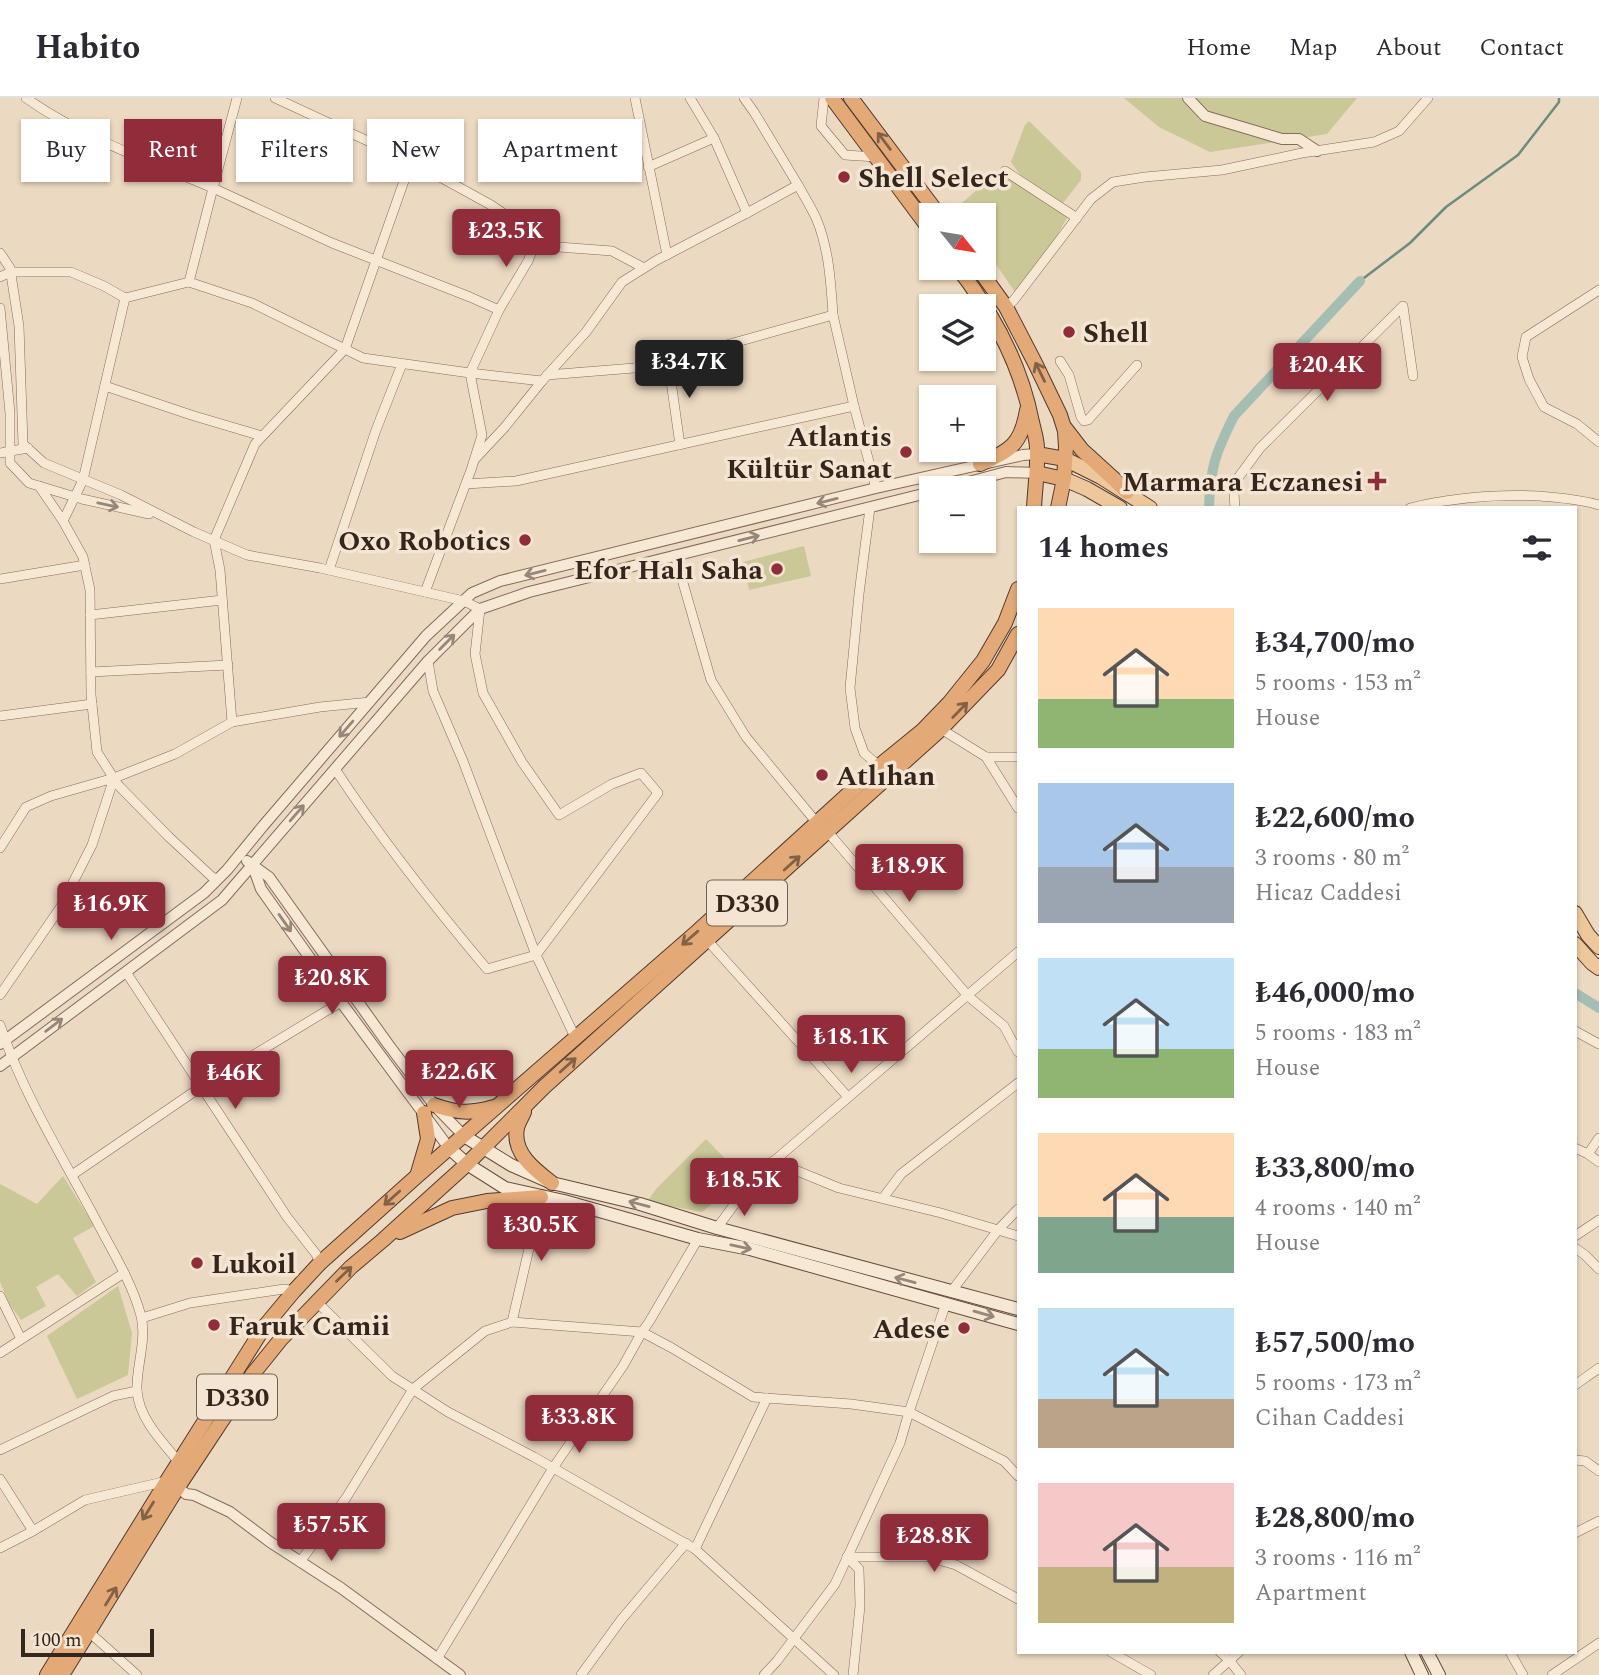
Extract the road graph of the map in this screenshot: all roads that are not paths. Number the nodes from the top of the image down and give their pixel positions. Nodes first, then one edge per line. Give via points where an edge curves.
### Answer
1 (26, 98) edge
2 (237, 98) edge
3 (275, 98) edge
4 (635, 98) edge
5 (690, 98) edge
6 (744, 98) edge
7 (824, 98) edge
8 (832, 98) edge
9 (851, 98) edge
10 (1188, 98) edge
11 (1428, 98) edge
12 (714, 138) junction
13 (367, 141) edge
14 (1317, 151) junction
15 (876, 158) junction
16 (648, 167) junction
17 (1005, 171) dead end
18 (403, 182) edge
19 (449, 182) edge
20 (798, 185) junction
21 (213, 188) junction
22 (930, 203) edge
23 (747, 213) junction
24 (919, 215) edge
25 (1077, 218) junction
26 (537, 239) junction
27 (0, 253) edge
28 (667, 255) junction
29 (375, 260) junction
30 (644, 268) junction
31 (11, 272) junction
32 (0, 277) edge
33 (967, 280) edge
34 (987, 280) edge
35 (189, 282) junction
36 (1599, 290) edge
37 (125, 298) junction
38 (1006, 307) junction
39 (0, 308) edge
40 (499, 310) junction
41 (833, 315) junction
42 (345, 349) junction
43 (668, 360) junction
44 (1060, 361) dead end
45 (402, 363) junction
46 (1137, 365) dead end
47 (470, 373) junction
48 (1413, 376) dead end
49 (545, 378) junction
50 (105, 386) junction
51 (1051, 396) junction
52 (1028, 403) junction
53 (854, 406) junction
54 (1063, 425) junction
55 (262, 436) junction
56 (1599, 442) edge
57 (680, 445) junction
58 (28, 448) junction
59 (11, 452) junction
60 (0, 453) edge
61 (1037, 454) junction
62 (1065, 459) junction
63 (474, 461) junction
64 (980, 464) junction
65 (1037, 473) junction
66 (991, 476) edge
67 (1064, 479) junction
68 (83, 480) junction
69 (466, 484) junction
70 (38, 485) junction
71 (876, 488) junction
72 (1126, 492) junction
73 (919, 495) edge
74 (74, 497) junction
75 (1599, 505) edge
76 (1035, 506) edge
77 (1037, 506) edge
78 (1054, 506) edge
79 (1057, 506) edge
80 (1116, 506) edge
81 (1147, 506) edge
82 (1235, 506) edge
83 (1420, 506) edge
84 (870, 508) junction
85 (166, 518) junction
86 (63, 521) junction
87 (214, 540) junction
88 (675, 555) junction
89 (85, 565) junction
90 (329, 570) junction
91 (0, 579) edge
92 (425, 592) junction
93 (1017, 592) edge
94 (222, 600) junction
95 (464, 601) junction
96 (480, 609) junction
97 (90, 615) junction
98 (1017, 636) edge
99 (428, 661) junction
100 (228, 665) junction
101 (91, 672) junction
102 (370, 702) junction
103 (92, 704) junction
104 (0, 716) edge
105 (232, 722) junction
106 (941, 729) junction
107 (986, 757) junction
108 (1017, 757) edge
109 (879, 766) junction
110 (335, 769) junction
111 (114, 778) junction
112 (1017, 806) edge
113 (822, 827) junction
114 (0, 848) edge
115 (239, 855) junction
116 (252, 864) junction
117 (218, 880) junction
118 (1577, 916) edge
119 (707, 940) junction
120 (1577, 946) edge
121 (1599, 947) edge
122 (1017, 953) edge
123 (536, 955) junction
124 (1599, 968) edge
125 (126, 972) junction
126 (0, 995) edge
127 (968, 996) junction
128 (341, 1002) junction
129 (0, 1025) edge
130 (1577, 1032) edge
131 (575, 1037) junction
132 (2, 1042) edge
133 (1599, 1044) edge
134 (1017, 1050) edge
135 (11, 1058) junction
136 (0, 1066) edge
137 (1017, 1084) edge
138 (201, 1087) junction
139 (848, 1097) junction
140 (529, 1103) junction
141 (499, 1105) junction
142 (429, 1109) junction
143 (464, 1136) junction
144 (1599, 1139) edge
145 (449, 1148) junction
146 (482, 1149) junction
147 (1577, 1149) edge
148 (1588, 1154) junction
149 (773, 1161) junction
150 (1599, 1162) edge
151 (467, 1164) junction
152 (514, 1166) junction
153 (72, 1175) junction
154 (417, 1176) junction
155 (552, 1182) junction
156 (501, 1186) junction
157 (541, 1198) junction
158 (883, 1198) junction
159 (1017, 1210) edge
160 (1599, 1220) edge
161 (717, 1228) junction
162 (998, 1230) junction
163 (1577, 1235) edge
164 (1017, 1236) edge
165 (698, 1239) junction
166 (383, 1240) junction
167 (1577, 1250) edge
168 (320, 1263) junction
169 (1599, 1269) edge
170 (124, 1273) junction
171 (294, 1291) junction
172 (0, 1296) edge
173 (948, 1298) junction
174 (316, 1301) junction
175 (1017, 1310) edge
176 (142, 1318) junction
177 (512, 1322) junction
178 (1017, 1324) edge
179 (642, 1332) junction
180 (21, 1339) junction
181 (0, 1353) edge
182 (1599, 1368) edge
183 (1577, 1384) edge
184 (413, 1389) junction
185 (137, 1391) junction
186 (767, 1398) junction
187 (909, 1412) junction
188 (0, 1450) edge
189 (1577, 1460) edge
190 (178, 1462) junction
191 (553, 1468) junction
192 (1599, 1471) edge
193 (1017, 1475) edge
194 (0, 1479) edge
195 (172, 1484) junction
196 (1599, 1521) edge
197 (33, 1531) junction
198 (1577, 1532) edge
199 (686, 1543) junction
200 (0, 1548) edge
201 (695, 1549) junction
202 (847, 1558) junction
203 (300, 1562) junction
204 (1017, 1599) edge
205 (89, 1632) junction
206 (794, 1638) junction
207 (1599, 1643) edge
208 (1114, 1654) edge
209 (1222, 1654) edge
210 (1236, 1654) edge
211 (1411, 1654) edge
212 (1428, 1654) edge
213 (1511, 1654) edge
214 (438, 1658) junction
215 (1229, 1660) junction
216 (47, 1675) edge
217 (62, 1675) edge
218 (137, 1675) edge
219 (460, 1675) edge
220 (581, 1675) edge
221 (764, 1675) edge
222 (834, 1675) edge
223 (853, 1675) edge
224 (1151, 1675) edge
225 (1213, 1675) edge
226 (1241, 1675) edge
227 (1422, 1675) edge
228 (1438, 1675) edge
229 (1523, 1675) edge
230 (1552, 1675) edge

1 - 21 street via 115,146
2 - 21 street
3 - 13 street
4 - 16 street
5 - 12 street
6 - 20 street
7 - 15 street via 821,126 845,155
8 - 15 highway
22 -> 9 highway
10 - 14 street via 1205,116 1282,139 1299,139
11 - 14 street via 1399,131 1374,142
12 - 16 street
12 - 23 street
14 - 25 street via 1222,170 1112,182
15 - 24 highway
16 - 28 street
17 - 25 street
18 - 29 street
19 - 26 street
20 - 23 street
20 - 41 street via 817,220 825,249
21 - 29 street
21 - 35 street
23 - 28 street
25 - 38 street
26 - 30 street via 545,246 612,251
26 - 40 street
27 - 31 street
28 - 30 street
29 - 40 street
29 - 42 street
30 - 49 street via 622,282
31 - 32 street
31 - 37 street via 71,272
31 - 58 street via 19,326 23,444
33 - 52 highway via 1017,369
34 - 38 highway
35 - 37 street
35 - 42 street via 252,303
36 - 56 street via 1527,337 1522,357 1544,407
37 - 50 street
51 -> 38 highway
39 - 59 street
40 - 47 street
41 - 43 street
41 - 53 street
42 - 45 street via 363,358
42 - 55 street
43 - 49 street
43 - 57 street
44 - 46 street via 1084,421
45 - 47 street
45 - 90 street
47 - 49 street
47 - 63 street via 482,435
48 - 82 street via 1402,306 1260,448 1238,478
49 - 63 street
50 - 55 street
50 - 68 street
51 - 52 highway via 1051,404 1042,412
51 - 54 highway
52 - 61 highway
52 - 64 highway via 1015,444
53 - 57 street
53 - 71 street
54 - 62 highway
54 - 72 highway
55 - 87 street
57 - 69 street via 516,481
58 - 59 street
58 - 68 street via 44,463
59 - 60 street
59 - 70 street via 10,463
61 - 62 highway
61 - 64 street
61 - 65 highway
62 - 67 highway
62 - 72 main road
63 - 69 street
64 - 71 street
65 - 66 street
65 - 67 highway
65 - 76 highway
67 - 79 highway
67 - 80 main road
68 - 74 street
68 - 85 street
69 - 92 street
70 - 74 street
70 - 86 street
71 -> 95 street via 500,581
72 - 81 main road
73 - 84 street
74 -> 85 street
74 - 86 street
75 - 83 street via 1571,498 1495,495
77 - 78 highway via 1048,500
88 -> 84 street
84 - 109 street via 850,688 855,728 864,753
85 - 87 street
86 - 89 street
87 - 90 street via 247,555
87 - 94 street
88 - 96 street
88 - 113 street via 711,680 746,737
89 - 91 street
89 - 97 street
90 - 92 street
92 - 95 street
93 - 109 highway, D330 via 984,661 922,731
94 - 97 street
94 - 100 street
95 - 96 street
95 - 102 street via 426,636
99 -> 96 street
96 - 123 street via 475,654 484,693 522,762 559,815 641,773 658,793
97 - 101 street
106 -> 98 highway, D330 via 998,670
99 - 110 street
99 - 123 street via 433,691
100 - 101 street
100 - 105 street
101 - 103 street
102 - 105 street
102 -> 115 street
103 - 104 street
103 - 111 street via 96,752
105 - 111 street via 175,754
106 - 107 street
106 - 113 highway, D330
107 - 108 street
107 - 112 street
109 - 113 highway, D330
116 -> 110 street
110 - 123 street via 487,970
111 - 114 street via 26,807
111 - 117 street via 169,837
111 - 126 street via 92,845 60,908
119 -> 113 highway, D330
113 - 127 street
113 -> 131 highway, D330
115 - 116 street
115 - 117 street
116 - 125 street via 222,901
116 -> 128 street via 261,889
116 - 142 street via 268,877
117 - 132 street
118 - 121 main road
119 - 139 street
140 -> 119 highway, D330
120 - 124 main road
122 - 127 street
123 - 131 street
135 -> 125 street
125 - 138 street
127 - 134 street via 1004,1026
127 - 139 street
128 - 138 street
128 - 142 street
129 - 132 street
130 - 133 street
131 - 141 highway, D330
132 - 135 street
135 - 136 street
135 - 153 street
137 - 158 street via 901,1174
138 - 153 street
138 - 168 street
139 - 149 street
140 - 146 highway, D330
140 - 155 highway via 517,1128 518,1143 525,1159
141 - 142 highway via 466,1113
141 - 143 highway, D330
142 - 143 street
142 - 145 street
142 - 154 highway via 426,1151
143 - 145 highway, D330
143 - 146 main road
144 - 148 street
145 - 151 main road
145 - 154 highway, D330
146 - 151 highway, D330
146 - 152 main road
147 - 148 street
148 - 150 street
149 - 158 street via 839,1188
149 - 161 street via 752,1179
151 - 156 main road
151 - 166 highway, D330
152 - 155 main road
152 - 156 main road via 498,1169 495,1176
153 - 170 street
154 -> 168 highway, D330
161 -> 155 main road
156 - 157 main road
157 - 165 main road
157 - 166 highway via 452,1208
157 - 177 street
158 - 162 street
159 - 162 street
160 - 163 street
173 -> 161 main road
162 - 164 street
162 - 173 street
165 -> 173 main road
165 - 179 street
174 -> 166 highway, D330
167 - 169 street
168 - 171 highway, D330
170 - 176 street
170 - 180 street
171 - 176 street via 190,1303
171 - 190 highway, D330 via 264,1327
172 - 180 street
173 - 175 main road
173 -> 178 main road
173 - 187 street
174 - 184 street via 393,1376
174 - 195 highway, D330 via 252,1375
176 - 185 street
177 - 179 street
177 - 184 street via 485,1331
179 - 186 street via 753,1396
179 - 191 street
180 - 181 street
182 - 183 street
184 - 191 street
184 - 203 street via 346,1498
185 - 188 street via 113,1396
185 - 190 street via 154,1432
186 - 187 street
186 - 201 street
187 - 193 street via 1004,1461
187 - 202 street via 900,1444
189 - 192 street
190 - 195 highway, D330
191 - 199 street
191 - 214 street
194 - 197 street
195 - 197 street via 85,1500
195 - 203 street via 230,1512
205 -> 195 highway, D330
195 -> 216 highway, D330
196 - 198 street
197 - 200 street
199 - 201 street
199 - 220 street
201 - 206 street
202 - 204 street via 928,1557 956,1565
202 - 206 street via 835,1584
202 - 223 street via 859,1569
203 - 214 street
205 - 217 highway, D330
205 - 218 street
206 - 221 street
206 - 222 street
207 - 230 street
208 - 224 street
209 - 215 street
210 - 215 street
211 - 227 main road
212 - 228 main road
213 - 229 street
214 - 219 street
215 - 225 street
215 - 226 street

